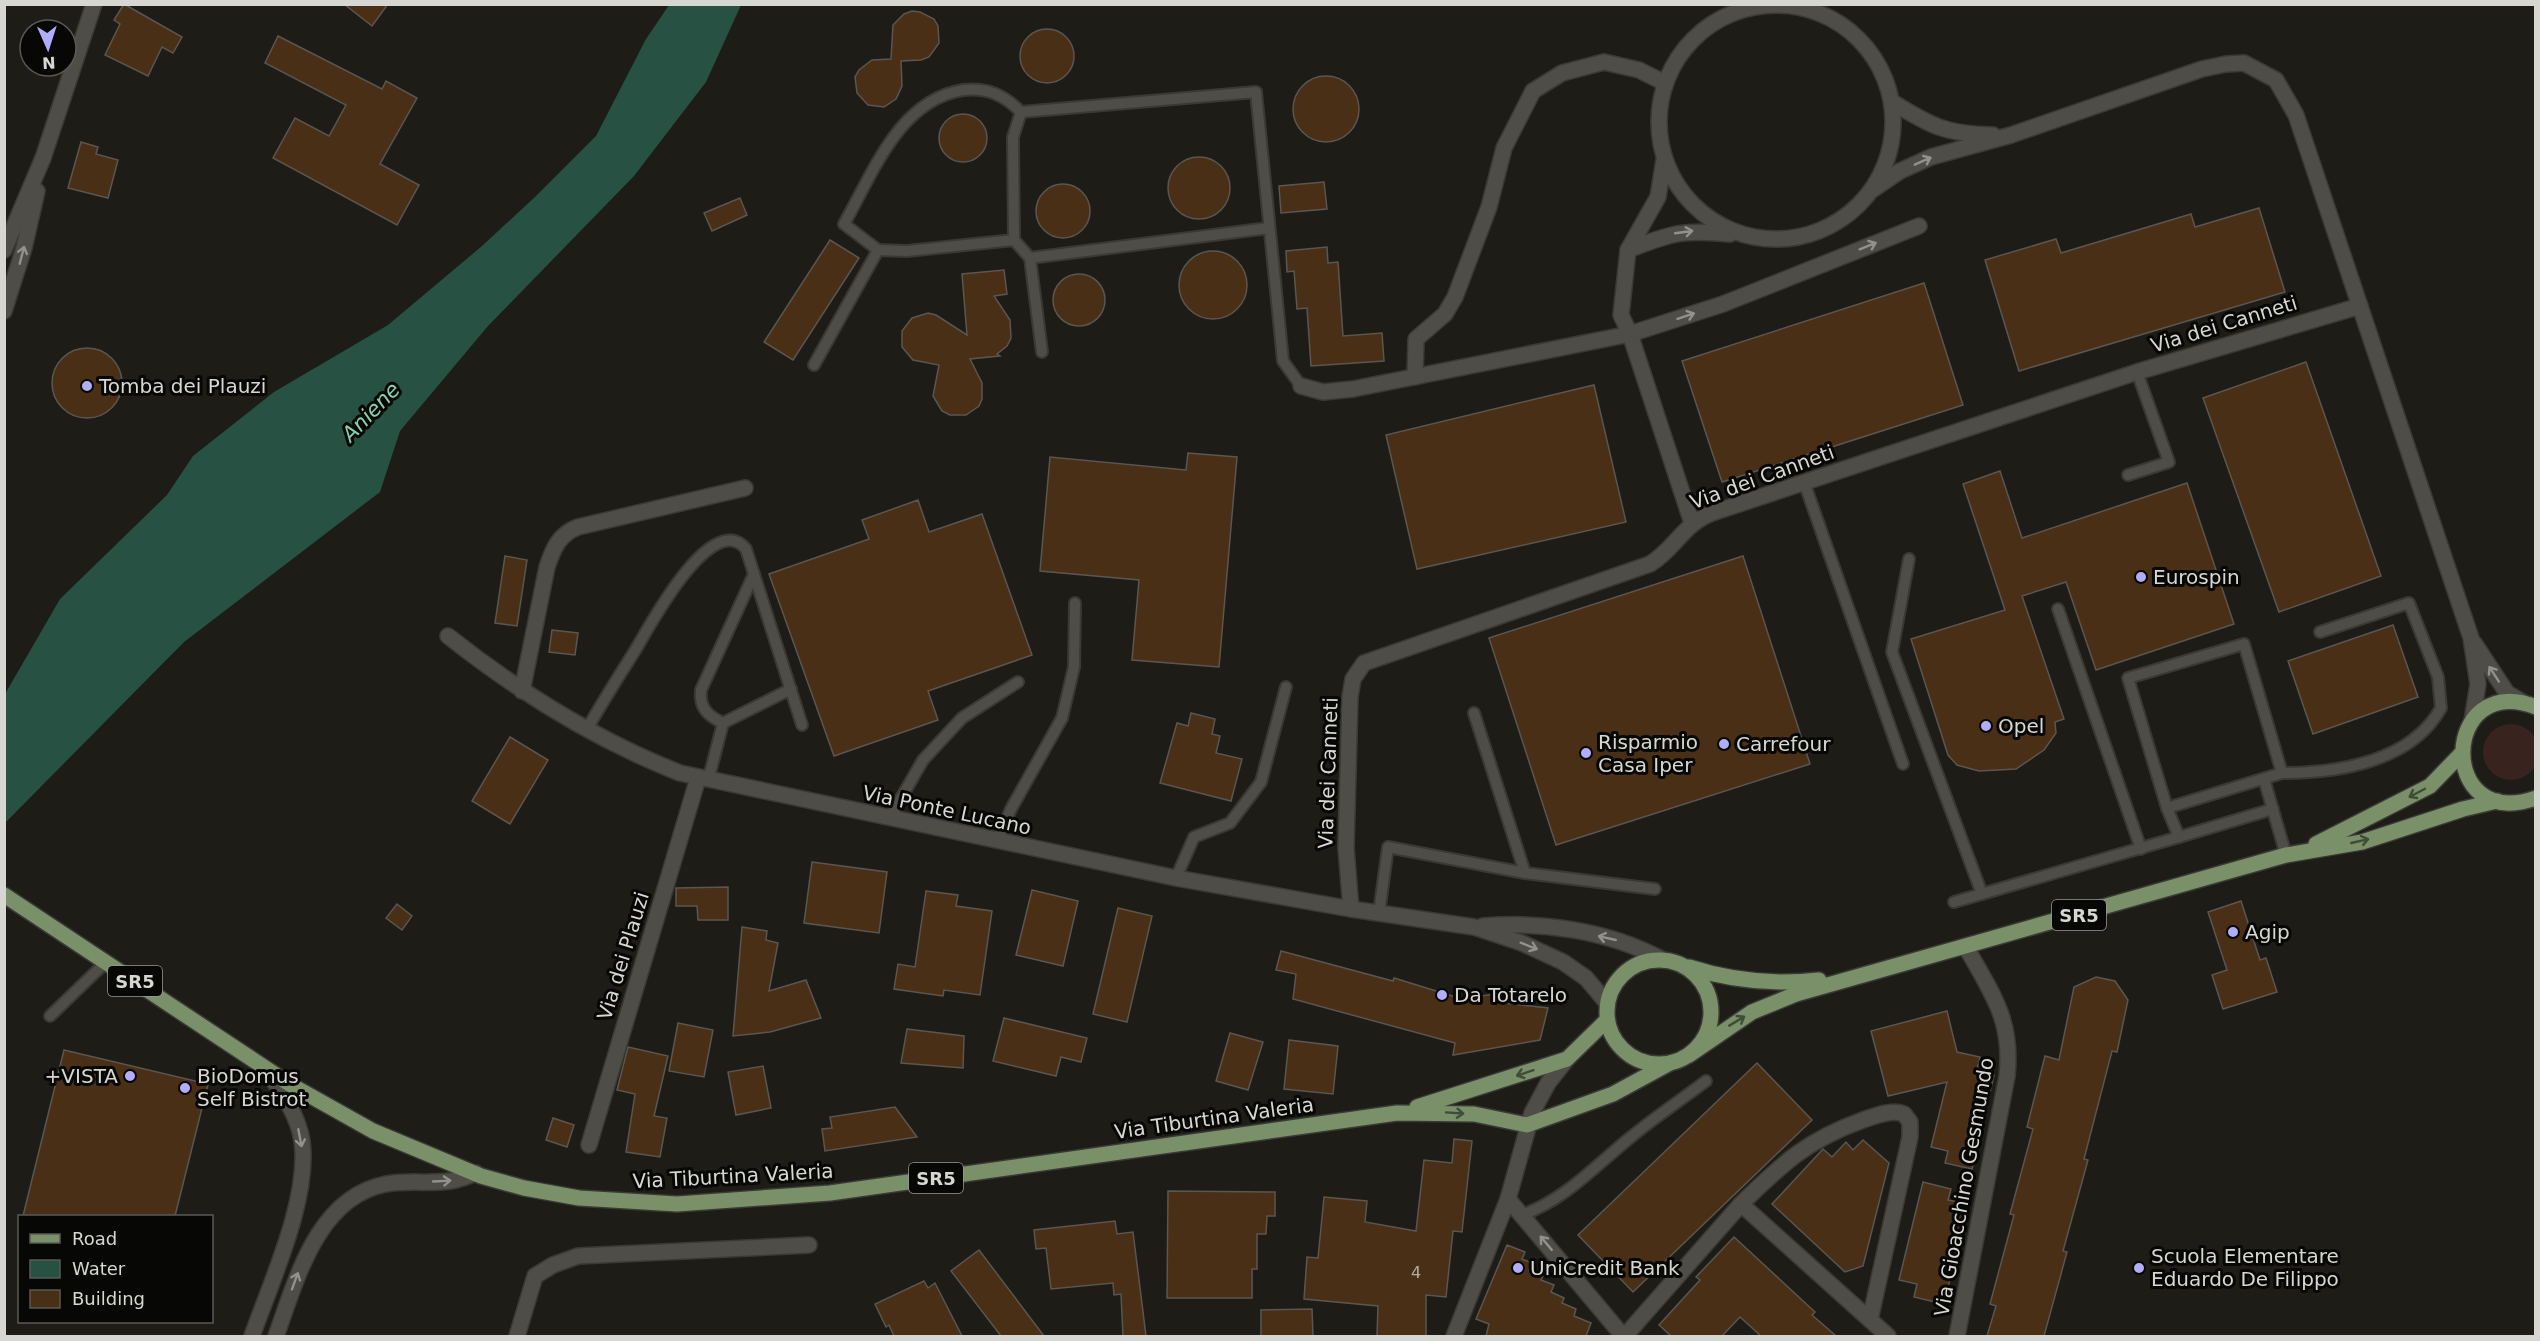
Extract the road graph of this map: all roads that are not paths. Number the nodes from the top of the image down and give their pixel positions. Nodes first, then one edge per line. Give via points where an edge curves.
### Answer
1 (94, 4) edge
2 (1730, 4) edge
3 (1825, 4) edge
4 (1721, 19) junction
5 (1846, 29) junction
6 (1665, 84) junction
7 (1892, 102) junction
8 (1021, 112) junction
9 (2011, 135) junction
10 (43, 158) junction
11 (1664, 160) junction
12 (1872, 190) junction
13 (1919, 225) dead end
14 (1269, 228) junction
15 (1751, 237) junction
16 (6, 239) edge
17 (1014, 240) junction
18 (878, 250) junction
19 (1628, 250) junction
20 (1030, 258) junction
21 (2360, 306) junction
22 (4, 311) edge
23 (1630, 334) junction
24 (1042, 352) dead end
25 (814, 365) dead end
26 (2137, 372) junction
27 (1415, 377) junction
28 (1301, 386) joint
29 (2128, 475) dead end
30 (1804, 482) junction
31 (744, 489) dead end
32 (1692, 523) junction
33 (1910, 559) dead end
34 (754, 574) junction
35 (1074, 603) dead end
36 (2058, 609) dead end
37 (2320, 632) dead end
38 (448, 636) dead end
39 (2471, 638) junction
40 (1018, 682) dead end
41 (1286, 687) dead end
42 (791, 689) junction
43 (522, 691) junction
44 (2530, 705) edge
45 (1474, 713) dead end
46 (2472, 721) junction
47 (723, 723) junction
48 (802, 725) dead end
49 (587, 729) junction
50 (2461, 754) junction
51 (1903, 764) dead end
52 (2282, 773) junction
53 (703, 779) junction
54 (2264, 779) junction
55 (2535, 798) edge
56 (2497, 801) junction
57 (2167, 808) junction
58 (2273, 809) junction
59 (889, 819) junction
60 (2179, 837) junction
61 (997, 842) junction
62 (2141, 849) junction
63 (2303, 851) junction
64 (2286, 855) junction
65 (1525, 873) junction
66 (1176, 878) junction
67 (1655, 889) dead end
68 (1982, 894) junction
69 (4, 895) edge
70 (1954, 902) dead end
71 (1351, 909) junction
72 (1379, 913) junction
73 (1474, 927) junction
74 (1966, 947) junction
75 (1661, 959) junction
76 (106, 962) junction
77 (1682, 965) junction
78 (1854, 976) junction
79 (1607, 1003) junction
80 (50, 1016) dead end
81 (1607, 1020) junction
82 (1689, 1055) junction
83 (1567, 1059) junction
84 (1670, 1063) junction
85 (265, 1068) junction
86 (1706, 1081) dead end
87 (1396, 1113) junction
88 (1527, 1125) junction
89 (589, 1145) dead end
90 (476, 1173) junction
91 (1508, 1199) junction
92 (1741, 1204) junction
93 (1522, 1215) junction
94 (809, 1245) dead end
95 (1870, 1320) junction
96 (252, 1336) edge
97 (276, 1336) edge
98 (517, 1336) edge
99 (1454, 1336) edge
100 (1624, 1336) edge
101 (1888, 1336) edge
102 (1958, 1336) edge

1 - 10 street
2 - 4 street
3 - 5 street
4 - 5 street via 1763,6 1785,6 1817,13
4 - 6 street via 1687,46
5 - 7 street via 1876,61
6 - 11 street via 1658,126
6 - 27 street via 1639,70 1615,63 1594,63 1562,72 1533,91 1504,148 1489,207 1455,297 1445,314 1416,339
7 - 9 street via 1938,129 1959,134
7 - 12 street via 1889,157
8 - 14 lane via 1256,92
8 - 17 lane via 1013,137
8 - 18 lane via 1004,97 984,89 971,89 935,98 907,120 844,224
12 -> 9 street via 1931,157
9 - 21 street via 2202,69 2244,63 2265,72 2283,88 2296,115
10 - 16 street
22 -> 10 street via 28,232
11 - 15 street via 1678,188 1692,204 1719,225
11 - 19 street via 1658,197
12 - 15 street via 1849,215 1819,232 1786,239
23 -> 13 street via 1723,304
14 - 20 lane
14 - 28 lane via 1283,360
19 -> 15 street via 1677,232 1704,230
17 - 18 lane via 907,251
17 - 20 lane
18 - 25 lane
19 - 23 street via 1621,315
20 - 24 lane
21 - 26 street, Via dei Canneti
21 - 39 street
23 - 27 street
23 - 32 street
26 - 29 lane via 2169,462
26 - 30 street, Via dei Canneti
27 - 28 street via 1335,392 1310,391
30 - 32 street, Via dei Canneti
30 - 51 lane
31 - 43 street via 578,526 564,534 547,567
32 - 71 street, Via dei Canneti via 1669,551 1650,564 1364,663 1353,679 1350,697 1346,848
33 - 68 lane via 1892,652
34 - 42 lane
34 - 47 lane via 701,690 704,709
34 - 49 lane via 746,549 732,540 719,542 692,566 654,616
35 - 61 lane via 1074,667 1062,718
36 - 62 lane
37 - 52 lane via 2409,603 2438,677 2441,708 2421,732 2379,757 2326,771
38 - 43 street, Via Ponte Lucano
44 -> 39 street via 2507,693
39 - 46 street via 2478,684
40 - 59 lane via 962,718 923,760
41 - 66 lane via 1261,782 1230,823 1194,837
42 - 47 lane
42 - 48 lane
43 - 49 street, Via Ponte Lucano
44 - 46 main road via 2513,701 2490,706
45 - 65 lane
46 - 50 main road, Via Tiburtina Valeria
47 - 53 lane
49 - 53 street, Via Ponte Lucano via 662,766
50 - 56 main road via 2471,783
50 -> 63 main road, Via Tiburtina Valeria via 2430,786
52 - 54 lane
52 - 57 lane via 2244,644 2128,678
53 - 59 street, Via Ponte Lucano
53 - 89 street, Via dei Plauzi
54 - 57 lane
54 - 58 lane
55 - 56 main road, Via Tiburtina Valeria via 2510,803
63 -> 56 main road, Via Tiburtina Valeria via 2362,842 2463,808
57 - 60 lane
58 - 60 lane
58 - 64 lane
59 - 61 street, Via Ponte Lucano
60 - 62 lane
61 - 66 street, Via Ponte Lucano
62 - 68 lane
63 - 64 main road, Via Tiburtina Valeria / SR5
64 - 74 main road, Via Tiburtina Valeria / SR5
65 - 67 lane
65 - 72 lane via 1388,847
66 - 71 street, Via Ponte Lucano
68 - 70 lane
69 - 76 main road, Via Tiburtina Valeria / SR5
71 - 72 street, Via Ponte Lucano
72 - 73 street, Via Ponte Lucano
75 -> 73 street, Via Ponte Lucano via 1628,944 1580,932 1525,925
73 -> 79 street, Via Ponte Lucano via 1563,962 1586,978
74 - 78 main road, Via Tiburtina Valeria / SR5
74 - 102 street, Via Gioacchino Gesmundo via 2001,1011 2010,1049
75 - 77 main road, Via Tiburtina Valeria
75 - 79 main road via 1632,967 1612,988
76 - 80 lane
76 - 85 main road, Via Tiburtina Valeria / SR5
77 - 78 main road, Via Tiburtina Valeria via 1722,977 1773,983
77 - 82 main road, Via Tiburtina Valeria via 1697,975 1707,990 1711,1008 1702,1042
82 -> 78 main road, Via Tiburtina Valeria via 1762,1007
79 - 81 main road, Via Tiburtina Valeria
81 - 83 main road, Via Tiburtina Valeria
81 - 84 main road, Via Tiburtina Valeria via 1617,1043 1636,1059
82 - 84 main road, Via Tiburtina Valeria
83 -> 87 main road, Via Tiburtina Valeria
83 - 88 street via 1542,1092
84 - 88 main road, Via Tiburtina Valeria via 1613,1094
85 - 90 main road, Via Tiburtina Valeria / SR5 via 379,1134
85 -> 96 street via 294,1113 302,1140 303,1171 295,1210
86 - 93 lane via 1631,1137 1572,1188
87 -> 88 main road, Via Tiburtina Valeria via 1457,1113
87 - 90 main road, Via Tiburtina Valeria / SR5 via 863,1189 715,1202 596,1201 516,1186
88 - 91 street
97 -> 90 street via 303,1261 328,1221 345,1205 384,1184 450,1181
91 - 93 street
91 - 99 street
92 - 95 street
92 - 95 street via 1786,1161 1815,1141 1871,1118 1893,1112 1904,1114 1910,1122 1910,1137
92 - 100 street
100 -> 93 street
94 - 98 street via 578,1256 535,1276
95 - 101 street

